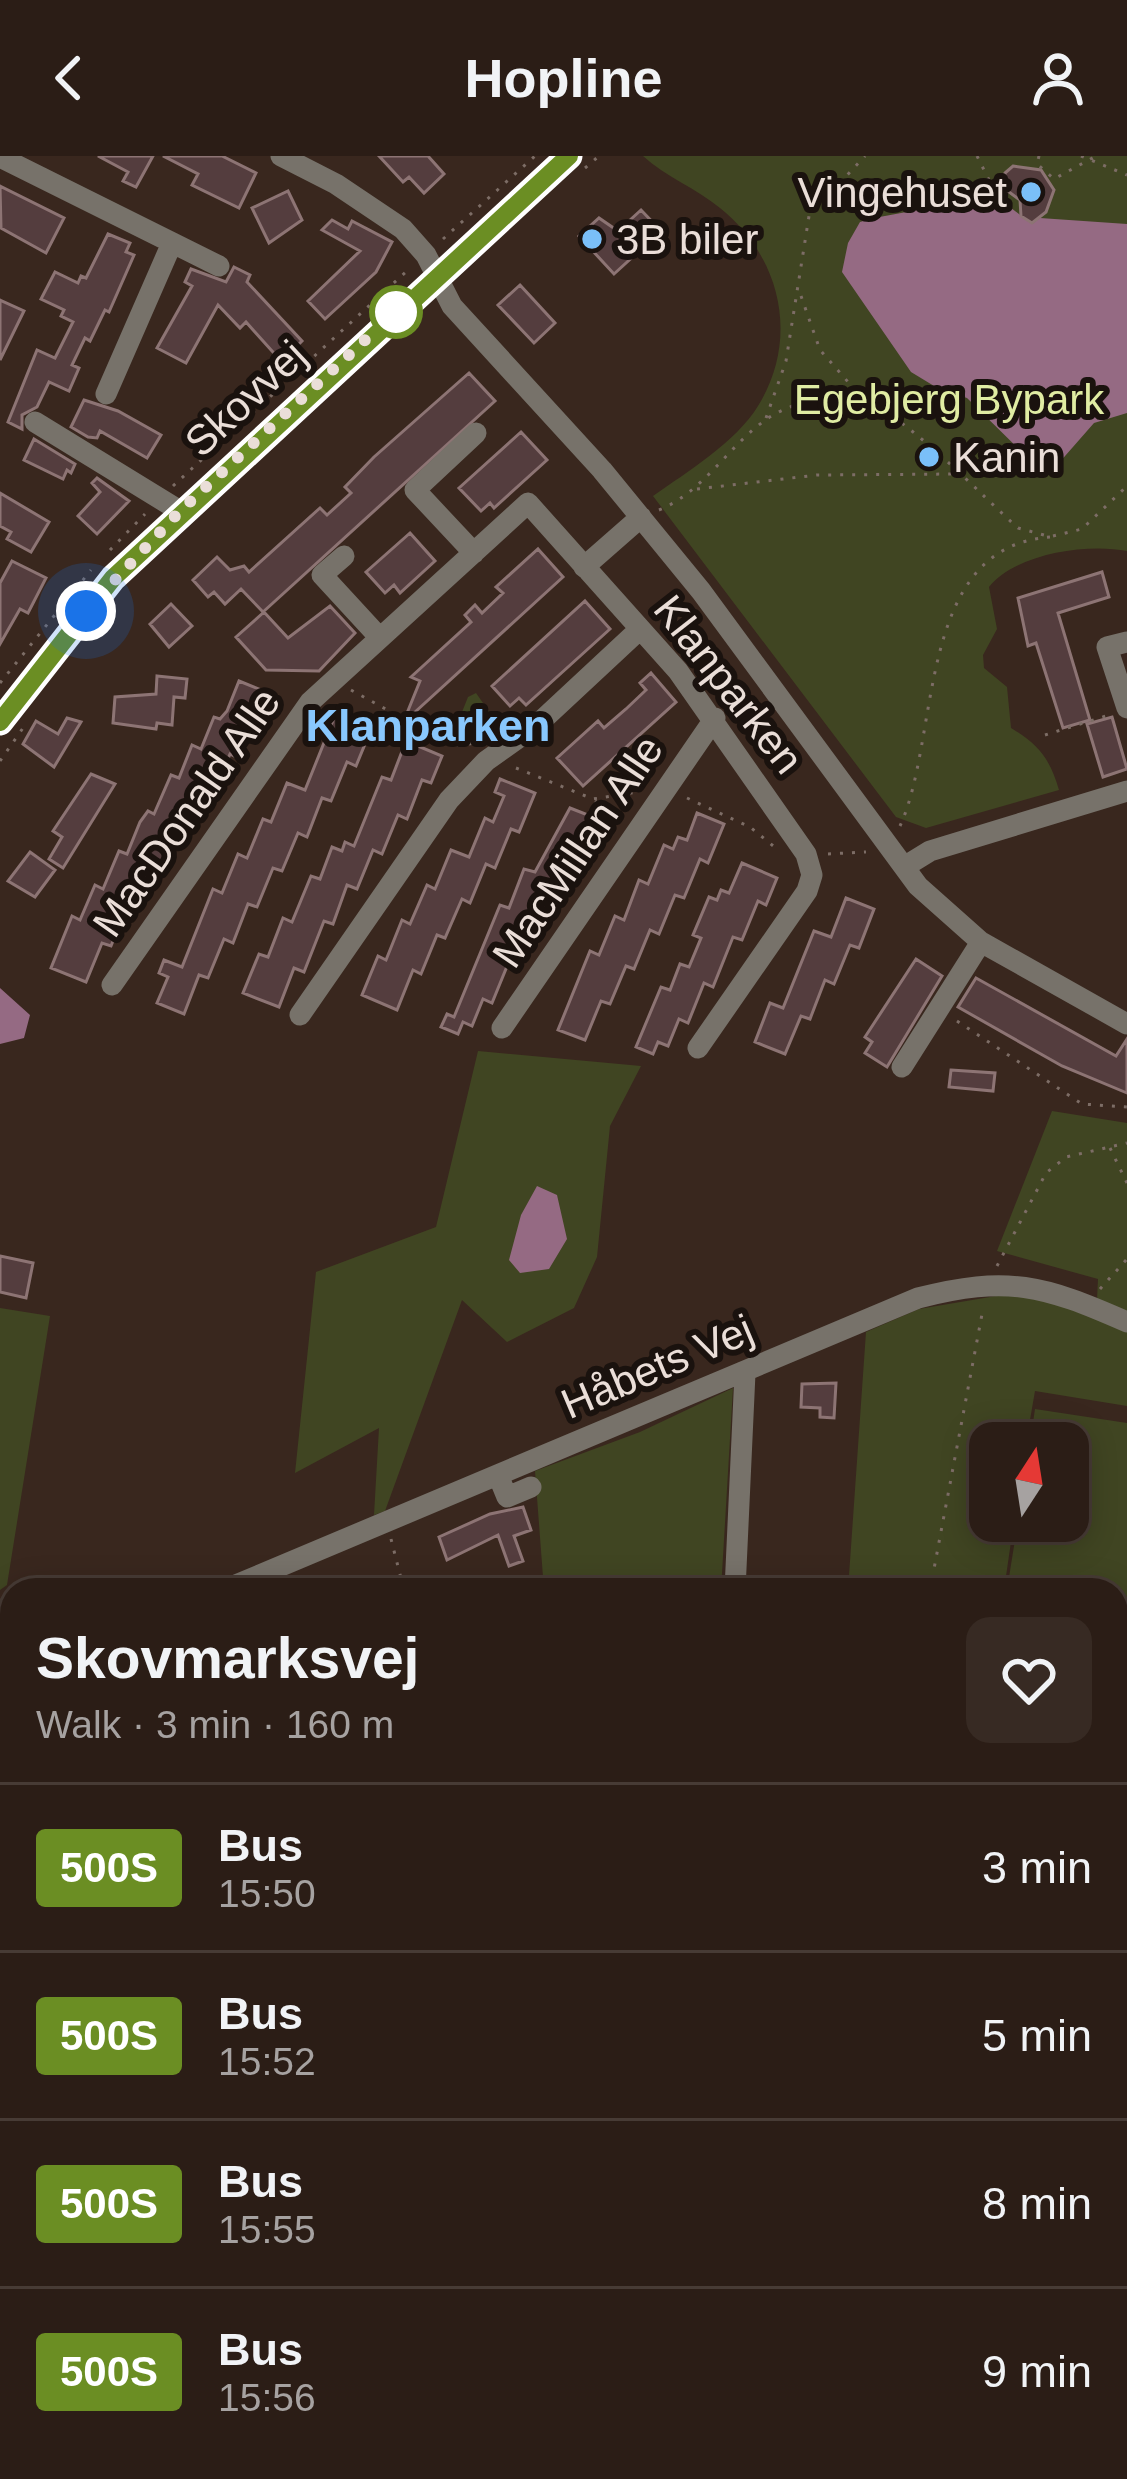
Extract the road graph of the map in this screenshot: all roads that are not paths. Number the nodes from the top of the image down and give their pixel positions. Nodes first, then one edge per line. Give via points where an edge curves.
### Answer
1 (280, 156) edge
2 (0, 157) edge
3 (559, 159) edge
4 (172, 243) junction
5 (432, 264) junction
6 (219, 266) dead end
7 (106, 394) dead end
8 (35, 422) dead end
9 (476, 433) dead end
10 (528, 503) joint
11 (171, 504) junction
12 (641, 518) junction
13 (474, 553) junction
14 (344, 556) dead end
15 (584, 567) junction
16 (640, 629) junction
17 (380, 638) junction
18 (1127, 641) edge
19 (10, 711) edge
20 (1117, 712) edge
21 (715, 718) junction
22 (1127, 791) edge
23 (904, 867) junction
24 (981, 942) junction
25 (112, 985) dead end
26 (300, 1016) dead end
27 (1127, 1024) edge
28 (502, 1028) dead end
29 (698, 1048) dead end
30 (902, 1067) dead end
31 (1127, 1322) edge
32 (745, 1372) junction
33 (498, 1475) junction
34 (531, 1487) dead end
35 (253, 1578) edge
36 (736, 1578) edge

1 - 5 street via 403,229
2 - 4 street
3 - 5 street, Skovvej
4 - 6 street
4 - 7 street
5 - 11 street, Skovvej
5 - 12 street via 452,306
8 - 11 street
9 - 13 street via 415,490
10 - 13 street, MacDonald Alle
10 - 15 street, Klanparken
11 - 19 street, Skovvej
12 - 15 street
12 - 23 street
13 - 17 street, MacDonald Alle
14 - 17 street via 322,575
15 - 16 street, Klanparken
16 - 21 street, Klanparken
16 - 26 street via 448,800
17 - 25 street, MacDonald Alle via 310,702
18 - 20 street via 1107,647
21 - 28 street, MacMillan Alle
21 - 29 street, Klanparken via 812,875
22 - 23 street via 930,851
23 - 24 street
24 - 27 street
24 - 30 street
31 - 32 street, Håbets Vej via 1032,1286 989,1282 918,1298
32 - 33 street, Håbets Vej
32 - 36 street
33 - 34 street via 507,1497
33 - 35 street, Håbets Vej

